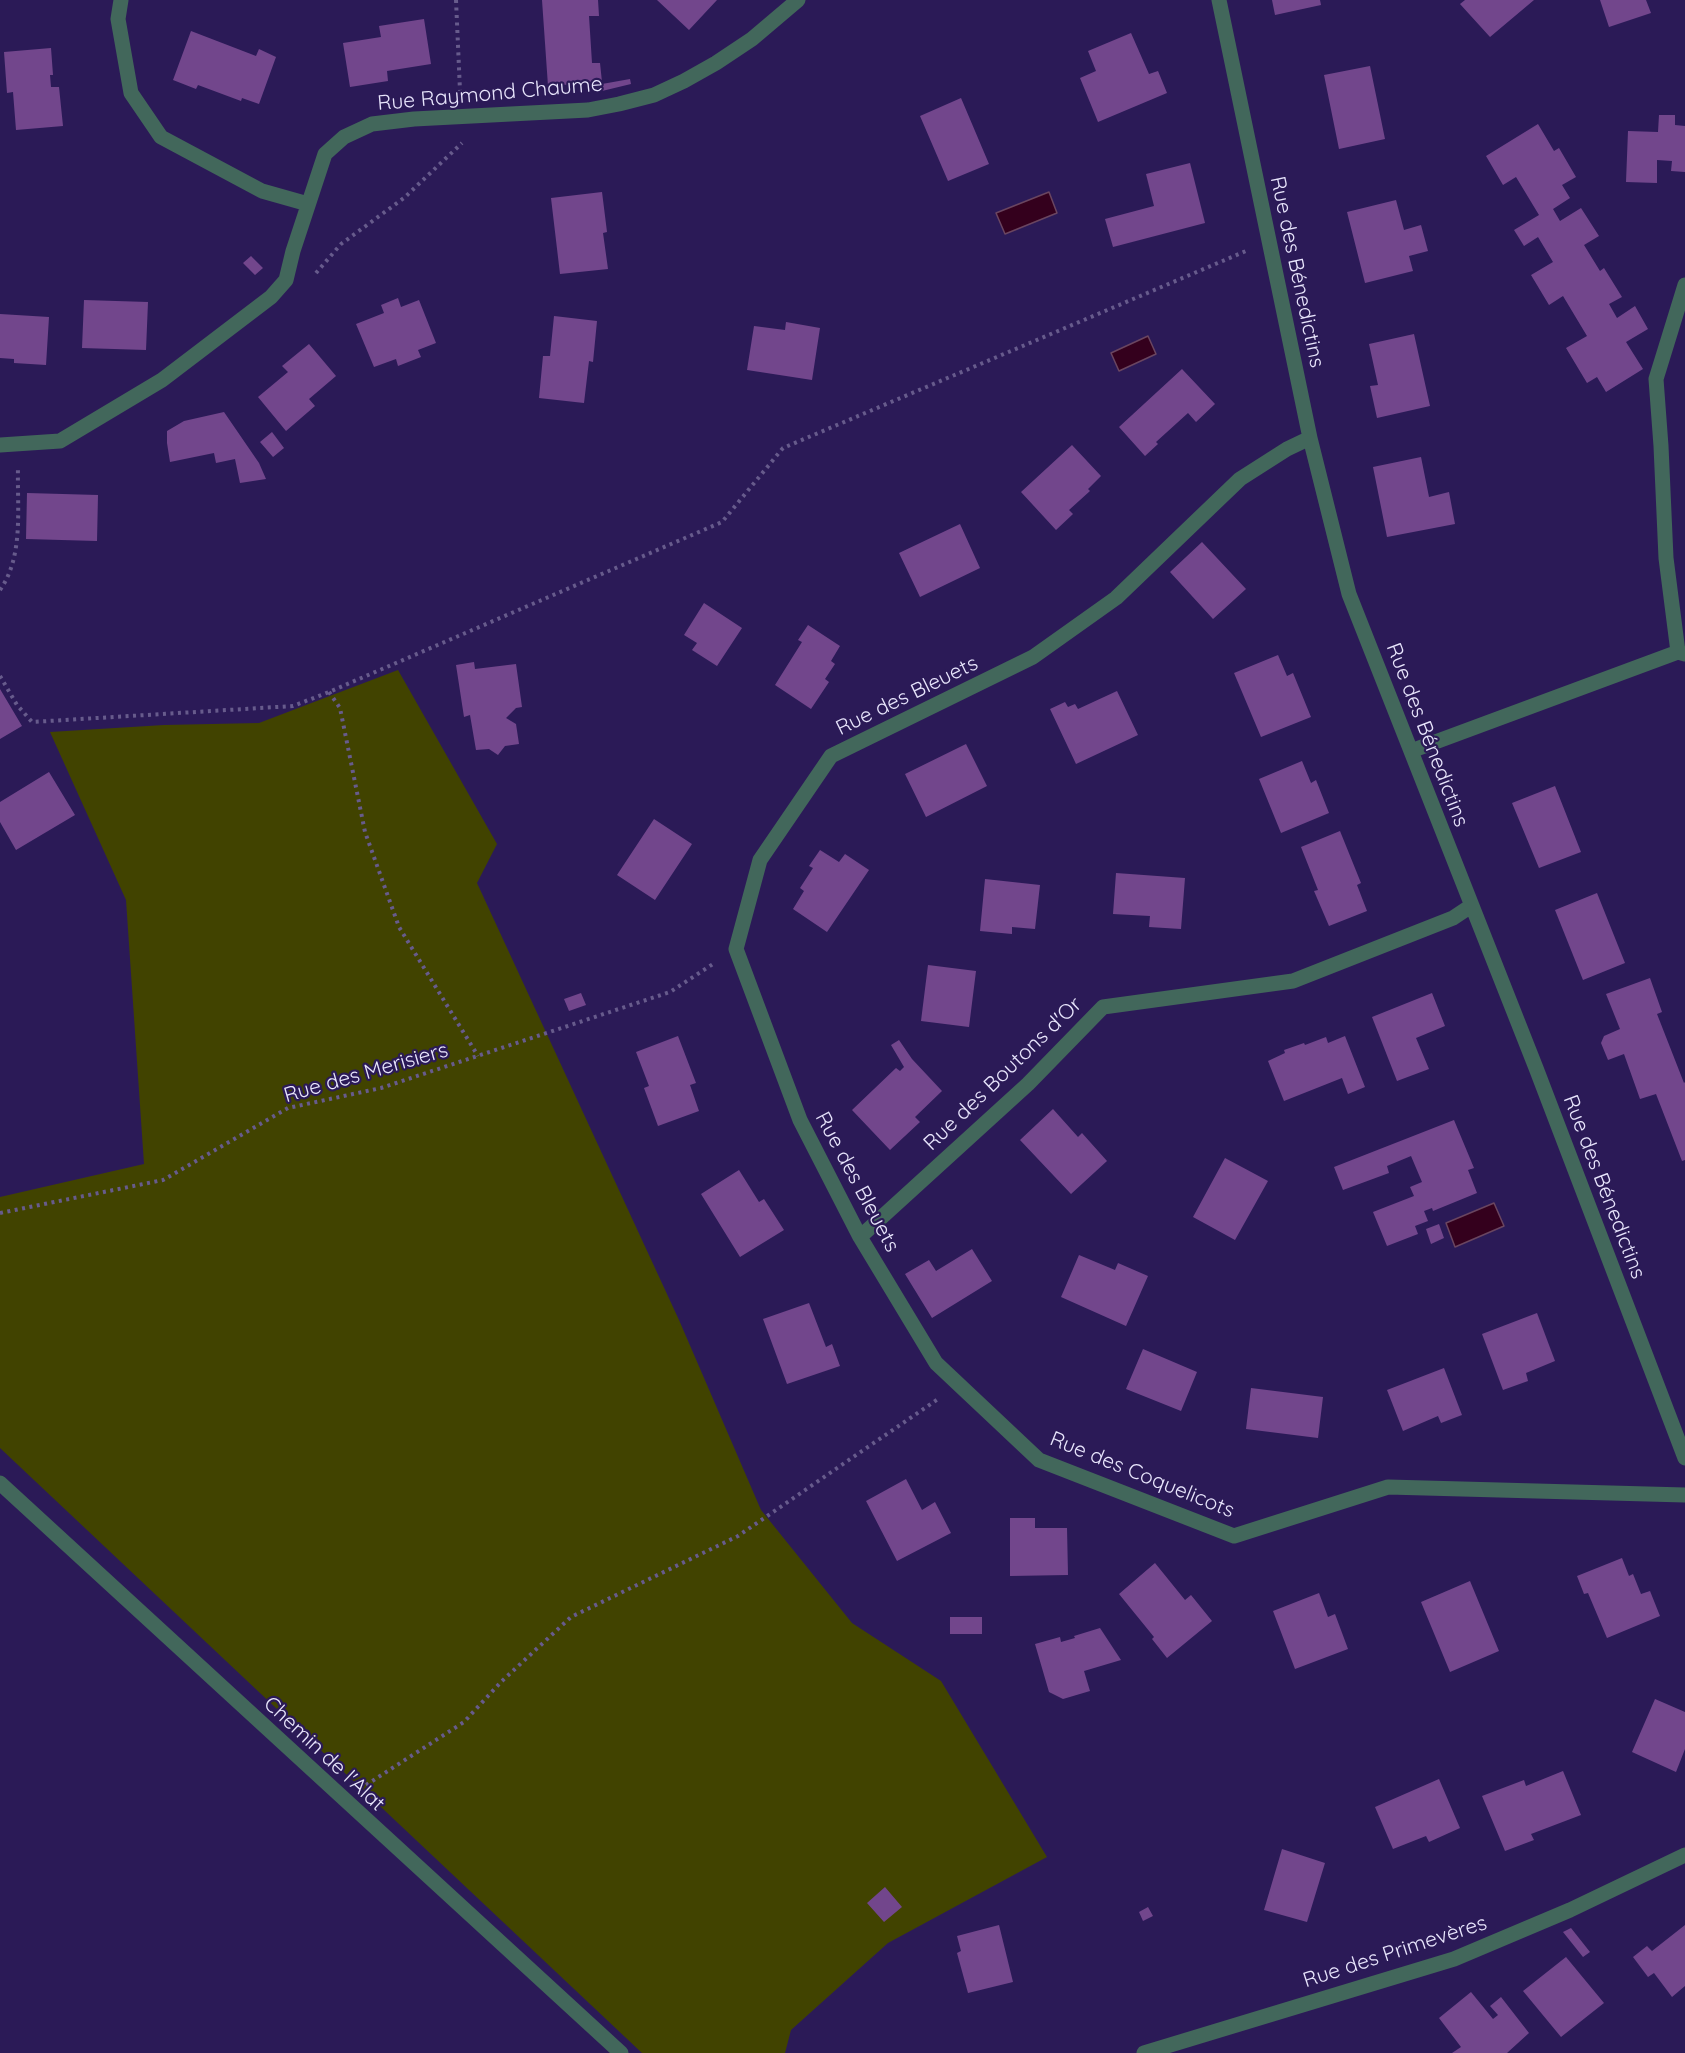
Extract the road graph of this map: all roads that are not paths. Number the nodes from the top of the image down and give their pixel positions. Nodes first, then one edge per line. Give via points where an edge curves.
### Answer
1 (121, 0) edge
2 (798, 0) edge
3 (1219, 0) edge
4 (309, 204) junction
5 (1685, 285) edge
6 (1310, 438) junction
7 (0, 445) edge
8 (1681, 653) edge
9 (1411, 751) junction
10 (1471, 906) junction
11 (860, 1237) junction
12 (936, 1363) joint
13 (1685, 1458) edge
14 (0, 1484) edge
15 (1685, 1495) edge
16 (1685, 1856) edge
17 (621, 2053) edge
18 (1144, 2053) edge

1 - 4 street via 118,19 131,93 161,137 262,191
2 - 4 street, Rue Raymond Chaume via 716,63 654,95 588,110 372,124 344,137 325,154
3 - 6 street, Rue des Bénedictins
4 - 7 street, Rue Raymond Chaume via 286,280 271,297 162,380 60,441
5 - 8 street via 1656,379 1666,558
6 - 9 street, Rue des Bénedictins via 1349,594
6 - 11 street, Rue des Bleuets via 1240,478 1116,598 1033,657 831,756 760,860 736,949 800,1120
8 - 9 street
9 - 10 street, Rue des Bénedictins
10 - 11 street, Rue des Boutons d'Or via 1453,918 1293,981 1104,1007 1028,1084
10 - 13 street, Rue des Bénedictins
11 - 12 street, Rue des Bleuets
12 - 15 street, Rue des Coquelicots via 1039,1460 1234,1536 1388,1487
14 - 17 street, Chemin de l'Alat
16 - 18 street, Rue des Primevères via 1454,1959

